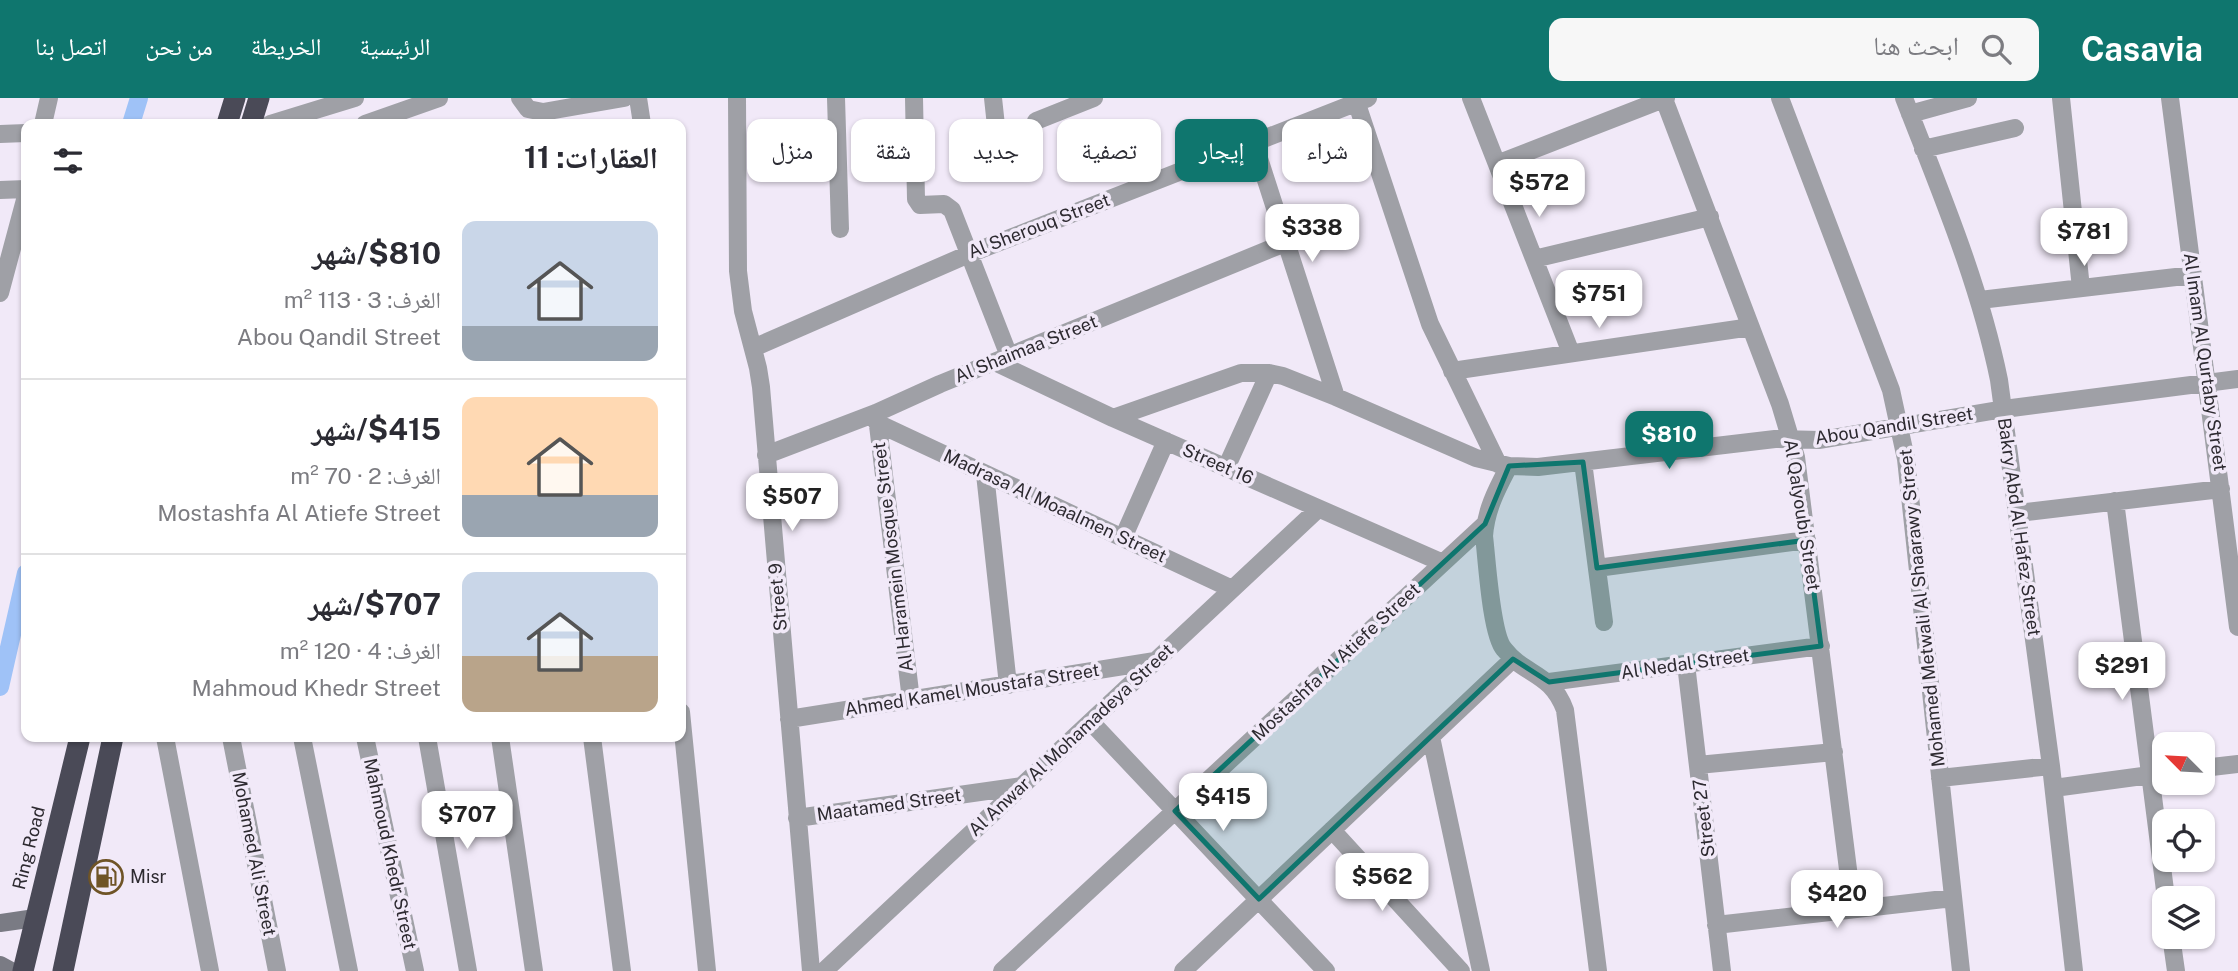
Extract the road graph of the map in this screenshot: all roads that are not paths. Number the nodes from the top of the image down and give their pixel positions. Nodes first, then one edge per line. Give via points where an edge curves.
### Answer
1 (49, 98) edge
2 (235, 98) edge
3 (259, 98) edge
4 (355, 98) edge
5 (439, 98) edge
6 (520, 98) edge
7 (624, 98) edge
8 (638, 98) edge
9 (737, 98) edge
10 (836, 98) edge
11 (914, 98) edge
12 (993, 98) edge
13 (1094, 98) edge
14 (1471, 98) edge
15 (1665, 98) edge
16 (1780, 98) edge
17 (1968, 98) edge
18 (2061, 98) edge
19 (2170, 98) edge
20 (1360, 99) edge
21 (1076, 102) edge
22 (1907, 106) edge
23 (534, 118) edge
24 (45, 119) edge
25 (229, 119) edge
26 (253, 119) edge
27 (286, 119) edge
28 (379, 119) edge
29 (641, 119) edge
30 (995, 119) edge
31 (1041, 119) edge
32 (2015, 128) dead end
33 (21, 132) edge
34 (0, 134) edge
35 (1268, 136) edge
36 (1923, 149) junction
37 (1497, 164) junction
38 (1175, 173) edge
39 (1266, 182) edge
40 (21, 189) edge
41 (0, 190) edge
42 (21, 211) edge
43 (1710, 217) junction
44 (840, 229) dead end
45 (1285, 243) junction
46 (969, 254) junction
47 (1534, 259) junction
48 (5, 260) edge
49 (2193, 275) junction
50 (2081, 288) junction
51 (0, 293) edge
52 (1980, 300) junction
53 (1751, 327) junction
54 (753, 348) junction
55 (1571, 353) junction
56 (1002, 359) junction
57 (1452, 371) junction
58 (1269, 373) junction
59 (2238, 379) edge
60 (2208, 382) junction
61 (1336, 397) junction
62 (2004, 409) junction
63 (877, 418) junction
64 (1113, 418) junction
65 (1900, 426) junction
66 (1791, 439) junction
67 (1166, 441) junction
68 (766, 455) junction
69 (1583, 462) junction
70 (1504, 465) junction
71 (1226, 468) junction
72 (985, 474) junction
73 (2221, 489) junction
74 (2115, 501) junction
75 (1318, 509) junction
76 (2018, 513) junction
77 (1485, 524) junction
78 (1123, 538) junction
79 (1807, 540) junction
80 (1443, 563) junction
81 (1597, 569) junction
82 (1232, 589) junction
83 (1604, 621) dead end
84 (2238, 627) edge
85 (1821, 646) junction
86 (1513, 659) junction
87 (1156, 660) junction
88 (1686, 664) junction
89 (1549, 682) junction
90 (1008, 685) junction
91 (911, 700) junction
92 (789, 719) junction
93 (1091, 722) junction
94 (2152, 736) edge
95 (1431, 737) junction
96 (79, 742) edge
97 (112, 742) edge
98 (166, 742) edge
99 (232, 742) edge
100 (303, 742) edge
101 (366, 742) edge
102 (428, 742) edge
103 (501, 742) edge
104 (593, 742) edge
105 (684, 742) edge
106 (1834, 752) junction
107 (2238, 764) edge
108 (1698, 765) junction
109 (2051, 766) junction
110 (2216, 767) edge
111 (2152, 775) edge
112 (1940, 778) junction
113 (1022, 786) junction
114 (2053, 788) junction
115 (2159, 795) edge
116 (1175, 811) junction
117 (797, 818) junction
118 (1332, 830) junction
119 (2165, 886) edge
120 (1953, 898) junction
121 (1259, 899) junction
122 (1853, 909) junction
123 (35, 918) junction
124 (0, 923) edge
125 (1716, 925) junction
126 (2173, 949) edge
127 (0, 965) edge
128 (11, 971) edge
129 (23, 971) edge
130 (63, 971) edge
131 (210, 971) edge
132 (277, 971) edge
133 (349, 971) edge
134 (415, 971) edge
135 (468, 971) edge
136 (534, 971) edge
137 (622, 971) edge
138 (707, 971) edge
139 (811, 971) edge
140 (824, 971) edge
141 (1002, 971) edge
142 (1184, 971) edge
143 (1326, 971) edge
144 (1461, 971) edge
145 (1482, 971) edge
146 (1598, 971) edge
147 (1722, 971) edge
148 (1961, 971) edge
149 (2074, 971) edge
150 (2176, 971) edge

1 - 24 street
2 - 25 highway
3 - 26 highway
4 - 27 street
5 - 28 street
6 - 23 street
7 - 23 street
8 - 29 street
9 - 54 street, Street 9 via 738,271
10 - 44 street
11 - 46 street via 916,199 920,205 948,206
12 - 30 street
13 - 21 street
14 - 37 street
15 - 37 street
15 - 43 street, Al Qalyoubi Street
16 - 65 street, Mohamed Metwali Al Shaarawy Street via 1891,390
17 - 22 street
18 - 50 street
19 - 49 street, Al Imam Al Qurtaby Street
20 - 35 street, Al Sherouq Street
20 - 57 street via 1430,324
21 - 31 street
22 - 36 street, Bakry Abd Al Hafez Street
32 - 36 street
33 - 34 street
36 - 52 street, Bakry Abd Al Hafez Street
37 - 47 street
38 - 46 street, Al Sherouq Street
39 - 45 street
40 - 41 street
42 - 48 street
43 - 47 street
43 - 53 street, Al Qalyoubi Street
45 - 56 street, Al Shaimaa Street
45 - 61 street
46 - 54 street, Al Sherouq Street
46 - 56 street
47 - 55 street
48 - 51 street
49 - 50 street
49 - 60 street, Al Imam Al Qurtaby Street
50 - 52 street
52 - 62 street, Bakry Abd Al Hafez Street
53 - 55 street
53 - 66 street, Al Qalyoubi Street
54 - 68 street, Street 9
55 - 57 street
56 - 63 street, Al Shaimaa Street
56 - 64 street, Street 16
57 - 70 street
58 - 61 street, Abou Qandil Street
58 - 64 street, Abou Qandil Street via 1241,373
58 - 71 street
59 - 60 street, Abou Qandil Street
60 - 62 street, Abou Qandil Street
60 - 73 street, Al Imam Al Qurtaby Street
61 - 70 street, Abou Qandil Street via 1476,458
62 - 65 street, Abou Qandil Street
62 - 76 street, Bakry Abd Al Hafez Street
63 - 68 street, Al Shaimaa Street
63 - 72 street, Madrasa Al Moaalmen Street
63 - 91 street, Al Haramein Mosque Street
64 - 67 street, Street 16
65 - 66 street, Abou Qandil Street via 1820,440
65 - 112 street, Mohamed Metwali Al Shaarawy Street
66 - 69 street, Abou Qandil Street
66 - 79 street, Al Qalyoubi Street
67 - 71 street, Street 16
67 - 78 street
68 - 92 street, Street 9
69 - 70 street, Abou Qandil Street
69 - 81 street
70 - 77 street
71 - 75 street, Street 16
72 - 78 street, Madrasa Al Moaalmen Street
72 - 90 street
73 - 74 street
73 - 84 street, Al Imam Al Qurtaby Street
74 - 76 street
74 - 94 street
75 - 80 street, Street 16
75 - 82 street, Al Anwar Al Mohamadeya Street
76 - 109 street, Bakry Abd Al Hafez Street
77 - 80 street, Mostashfa Al Atiefe Street
77 - 86 street via 1496,634
78 - 82 street, Madrasa Al Moaalmen Street
79 - 81 street
79 - 85 street, Al Qalyoubi Street
80 - 116 street, Mostashfa Al Atiefe Street
81 - 83 street
82 - 87 street, Al Anwar Al Mohamadeya Street
85 - 88 street, Al Nedal Street
85 - 106 street, Al Qalyoubi Street
86 - 89 street
86 - 95 street
87 - 90 street, Ahmed Kamel Moustafa Street
87 - 93 street, Al Anwar Al Mohamadeya Street
88 - 89 street, Al Nedal Street
88 - 108 street, Street 27
89 - 146 street via 1565,710
90 - 91 street, Ahmed Kamel Moustafa Street
91 - 92 street, Ahmed Kamel Moustafa Street
92 - 117 street, Street 9
93 - 113 street, Al Anwar Al Mohamadeya Street
93 - 116 street
95 - 118 street
95 - 145 street
96 - 123 highway, Ring Road
97 - 130 highway
98 - 131 street
99 - 132 street, Mohamed Ali Street
100 - 133 street
101 - 134 street, Mahmoud Khedr Street
102 - 135 street
103 - 136 street
104 - 137 street
105 - 138 street
106 - 108 street
106 - 122 street, Al Qalyoubi Street
107 - 110 street
108 - 125 street, Street 27
109 - 112 street
109 - 114 street, Bakry Abd Al Hafez Street
111 - 114 street
112 - 120 street, Mohamed Metwali Al Shaarawy Street
113 - 117 street, Maatamed Street
113 - 140 street, Al Anwar Al Mohamadeya Street
114 - 149 street, Bakry Abd Al Hafez Street
115 - 119 street
116 - 121 street
116 - 141 street, Mostashfa Al Atiefe Street
117 - 139 street, Street 9
118 - 121 street
118 - 144 street
120 - 122 street
120 - 148 street, Mohamed Metwali Al Shaarawy Street
121 - 142 street
121 - 143 street
122 - 125 street
123 - 124 main road
123 - 129 highway, Ring Road
125 - 147 street, Street 27
126 - 150 street
127 - 128 main road

